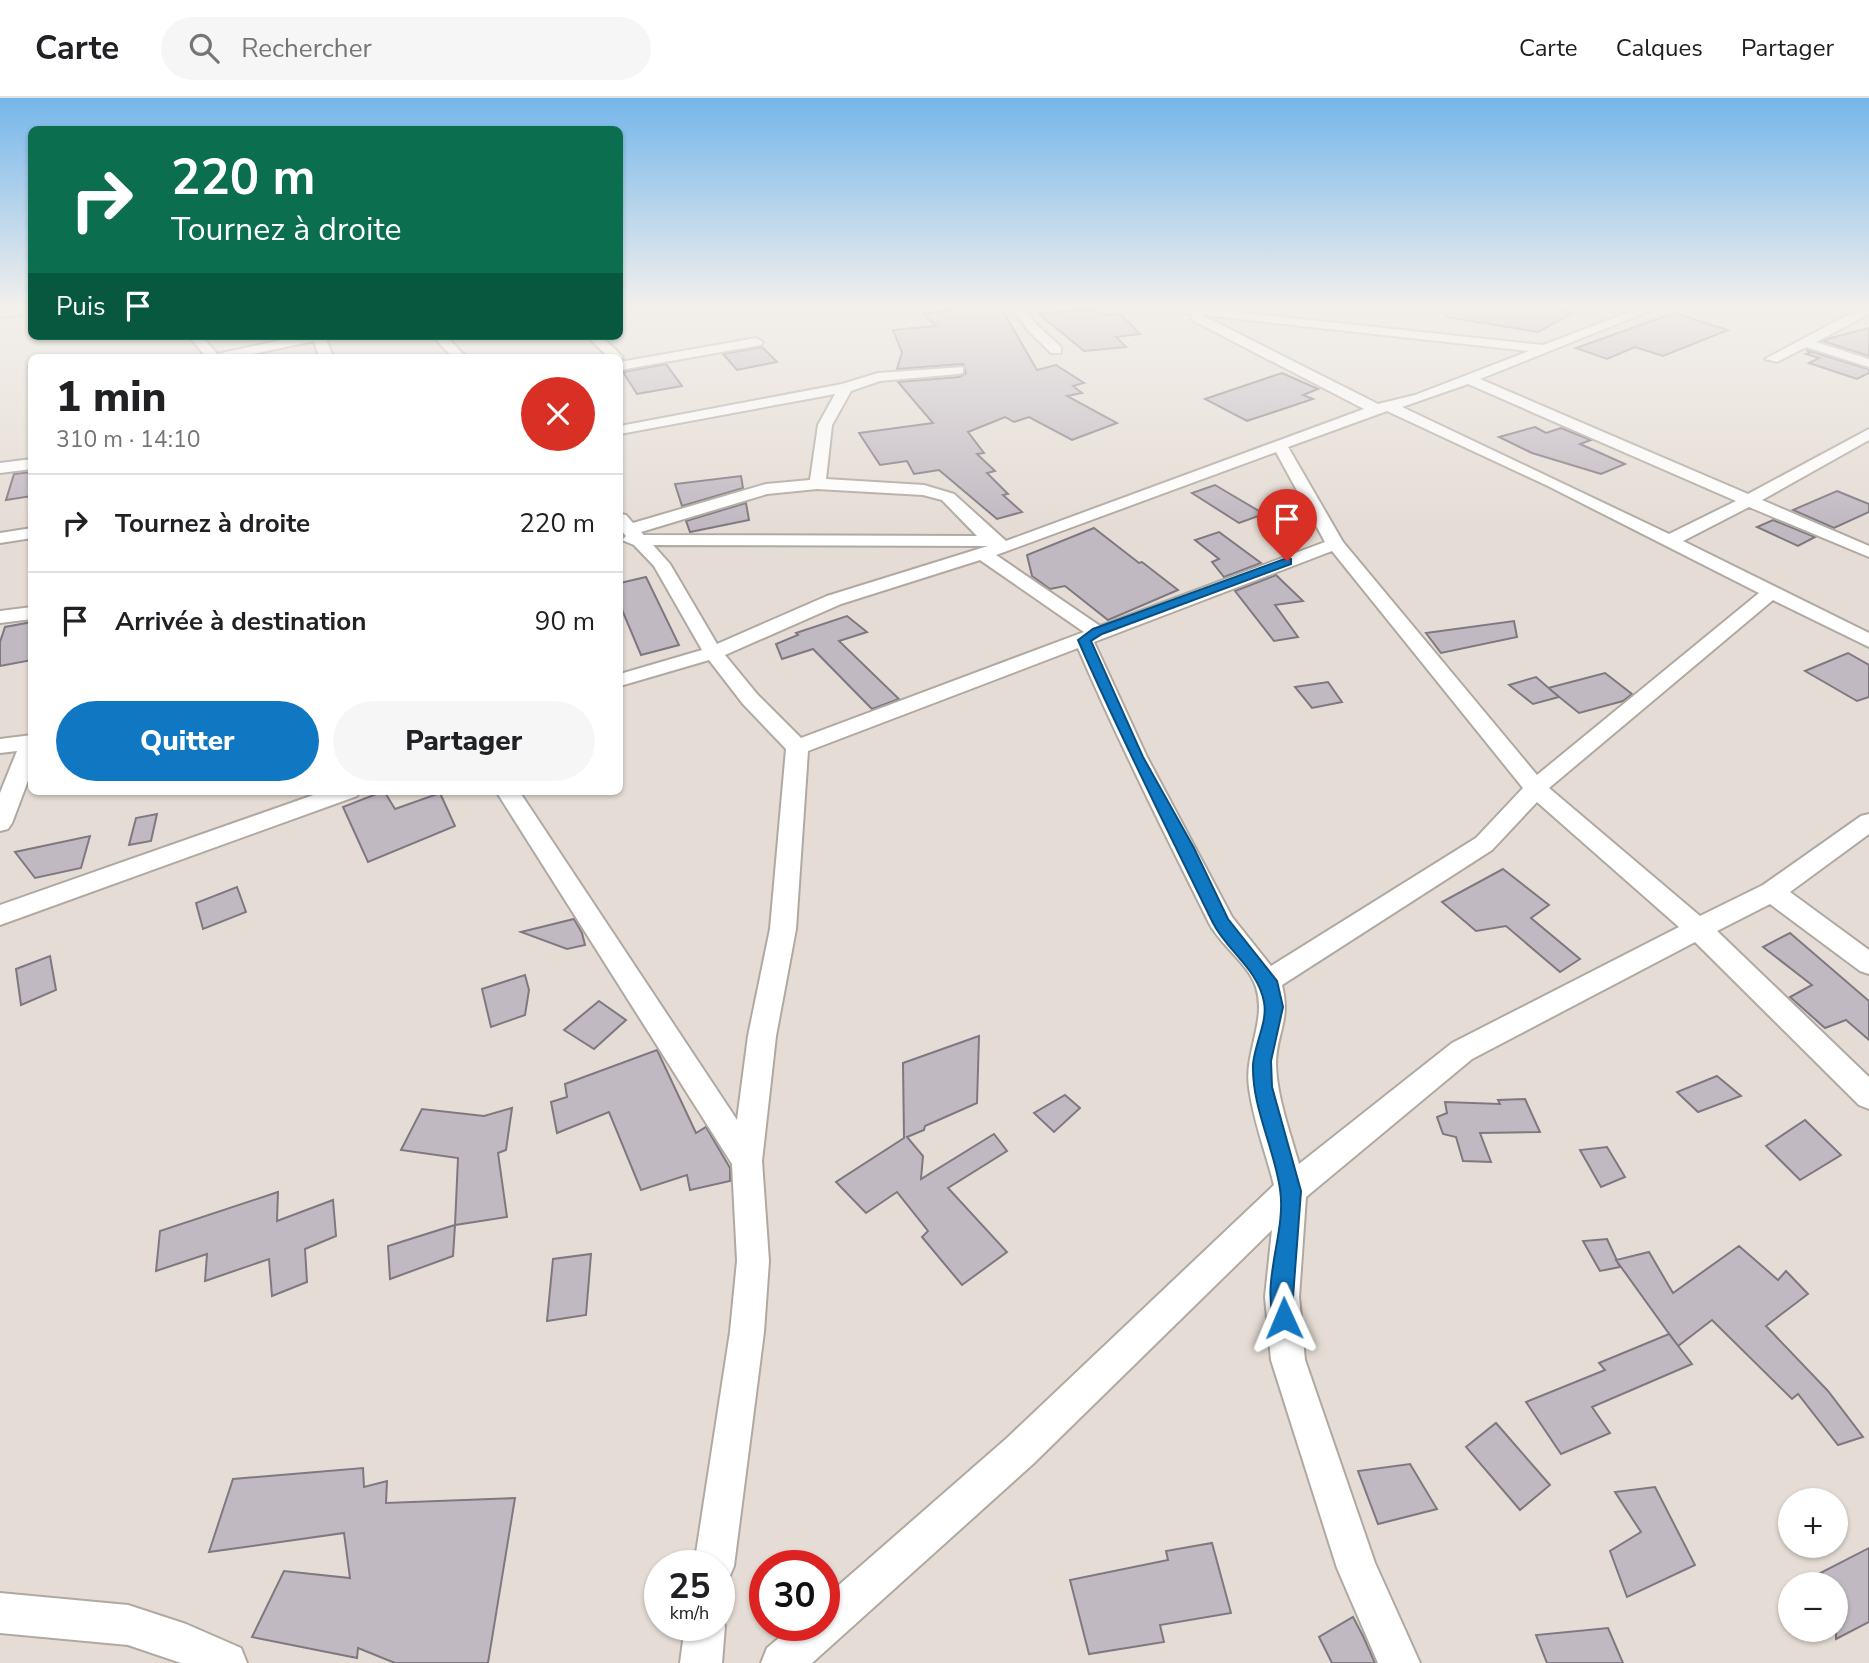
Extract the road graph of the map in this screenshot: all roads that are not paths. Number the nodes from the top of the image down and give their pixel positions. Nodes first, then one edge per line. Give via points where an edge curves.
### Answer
1 (872, 379) edge
2 (1324, 379) edge
3 (1466, 379) joint
4 (845, 388) junction
5 (1383, 408) junction
6 (623, 429) edge
7 (1869, 434) edge
8 (1279, 444) junction
9 (28, 464) edge
10 (0, 468) edge
11 (817, 484) junction
12 (1748, 501) junction
13 (627, 532) edge
14 (28, 534) edge
15 (0, 538) edge
16 (1667, 542) junction
17 (1335, 544) junction
18 (987, 548) junction
19 (1869, 552) edge
20 (1770, 593) junction
21 (28, 613) edge
22 (0, 617) edge
23 (1091, 636) junction
24 (1869, 641) edge
25 (713, 653) junction
26 (623, 679) edge
27 (28, 742) edge
28 (0, 746) edge
29 (797, 747) junction
30 (28, 750) edge
31 (1535, 788) junction
32 (338, 795) edge
33 (510, 795) edge
34 (1869, 822) edge
35 (0, 823) edge
36 (1772, 892) junction
37 (0, 915) edge
38 (1697, 928) junction
39 (1869, 964) edge
40 (1268, 981) junction
41 (1869, 1096) edge
42 (747, 1161) junction
43 (1291, 1191) junction
44 (716, 1550) edge
45 (840, 1611) edge
46 (0, 1613) edge
47 (703, 1641) edge
48 (806, 1641) edge
49 (226, 1663) edge
50 (701, 1663) edge
51 (782, 1663) edge
52 (1399, 1663) edge

1 - 4 street
2 - 5 street
3 - 5 street
3 - 12 street via 1686,470
4 - 6 street
4 - 11 street via 825,425
5 - 8 street
5 - 16 street via 1554,483
7 - 12 street
8 - 17 street
8 - 18 street via 1023,541
9 - 10 street
11 - 13 street via 744,494
11 - 18 street via 937,492 959,505
12 - 16 street
12 - 19 street
13 - 18 street
13 - 25 street via 662,564
14 - 15 street
16 - 20 street
17 - 23 street
17 - 31 street
18 - 23 street
18 - 25 street via 834,600
20 - 24 street
20 - 31 street
21 - 22 street
23 - 29 street
23 - 40 street via 1136,757 1222,923
25 - 26 street
25 - 29 street
27 - 28 street
29 - 42 street via 783,929 762,1037
30 - 35 street
31 - 38 street
31 - 40 street via 1484,844
32 - 37 street
33 - 42 street
34 - 36 street
36 - 38 street
36 - 39 street
38 - 41 street
38 - 43 street via 1462,1051
40 - 43 street via 1274,1007 1262,1061 1263,1087
42 - 44 street via 753,1261
43 - 45 street via 1020,1451
43 - 52 street via 1282,1297 1288,1360 1357,1568
46 - 49 street via 128,1625
47 - 50 street
48 - 51 street

